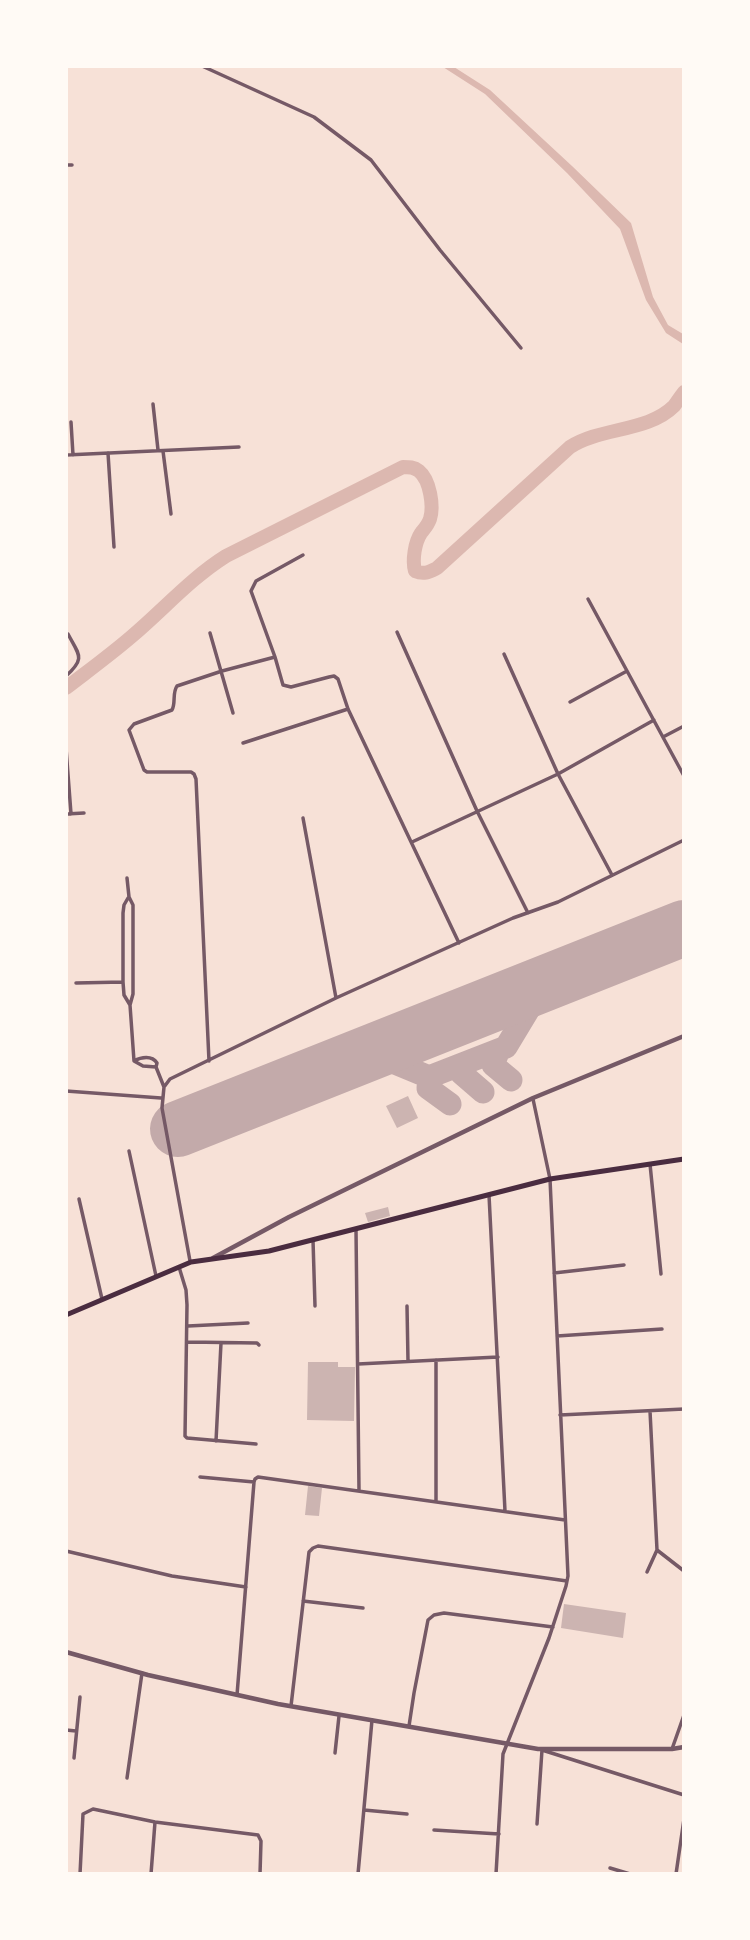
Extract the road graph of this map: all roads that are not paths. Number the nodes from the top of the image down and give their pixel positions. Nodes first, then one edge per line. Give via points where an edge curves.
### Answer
1 (202, 66) edge
2 (521, 348) dead end
3 (153, 404) dead end
4 (71, 422) dead end
5 (239, 447) dead end
6 (161, 451) junction
7 (108, 453) junction
8 (66, 455) edge
9 (73, 455) junction
10 (171, 514) dead end
11 (114, 547) dead end
12 (303, 555) dead end
13 (588, 599) dead end
14 (210, 632) dead end
15 (397, 632) dead end
16 (68, 634) edge
17 (504, 654) dead end
18 (275, 657) junction
19 (222, 671) junction
20 (627, 671) junction
21 (66, 676) edge
22 (570, 702) dead end
23 (348, 709) junction
24 (233, 713) dead end
25 (654, 720) junction
26 (684, 726) edge
27 (663, 737) junction
28 (243, 743) dead end
29 (66, 748) edge
30 (558, 774) junction
31 (684, 776) edge
32 (477, 811) junction
33 (84, 813) dead end
34 (69, 814) edge
35 (303, 818) dead end
36 (684, 840) edge
37 (411, 842) junction
38 (612, 875) junction
39 (127, 878) dead end
40 (129, 897) junction
41 (528, 913) junction
42 (459, 943) junction
43 (122, 982) junction
44 (76, 983) dead end
45 (336, 998) junction
46 (130, 1005) junction
47 (684, 1035) edge
48 (134, 1061) junction
49 (209, 1061) junction
50 (156, 1067) junction
51 (165, 1085) junction
52 (66, 1091) edge
53 (162, 1098) junction
54 (533, 1098) junction
55 (129, 1150) dead end
56 (684, 1159) edge
57 (650, 1164) junction
58 (550, 1180) junction
59 (489, 1195) junction
60 (79, 1199) dead end
61 (356, 1230) junction
62 (313, 1240) junction
63 (209, 1260) junction
64 (191, 1262) junction
65 (624, 1265) dead end
66 (179, 1267) junction
67 (554, 1273) junction
68 (661, 1274) dead end
69 (156, 1276) junction
70 (102, 1299) junction
71 (315, 1306) dead end
72 (407, 1306) dead end
73 (66, 1315) edge
74 (248, 1324) dead end
75 (188, 1326) junction
76 (663, 1329) dead end
77 (557, 1336) junction
78 (188, 1342) junction
79 (221, 1343) junction
80 (259, 1345) dead end
81 (498, 1357) junction
82 (436, 1360) junction
83 (408, 1361) junction
84 (358, 1364) junction
85 (684, 1409) edge
86 (650, 1411) junction
87 (560, 1415) junction
88 (216, 1441) junction
89 (256, 1444) dead end
90 (200, 1477) dead end
91 (254, 1482) junction
92 (359, 1490) junction
93 (436, 1501) junction
94 (505, 1511) junction
95 (565, 1520) junction
96 (657, 1550) junction
97 (66, 1551) edge
98 (684, 1571) edge
99 (647, 1572) dead end
100 (567, 1581) junction
101 (246, 1587) junction
102 (303, 1601) junction
103 (363, 1608) dead end
104 (553, 1627) junction
105 (66, 1652) edge
106 (142, 1673) junction
107 (237, 1695) junction
108 (80, 1697) dead end
109 (291, 1706) junction
110 (684, 1715) edge
111 (340, 1716) junction
112 (372, 1720) junction
113 (410, 1726) junction
114 (66, 1730) edge
115 (76, 1731) junction
116 (507, 1743) junction
117 (684, 1747) edge
118 (672, 1749) junction
119 (540, 1750) junction
120 (335, 1754) dead end
121 (74, 1758) dead end
122 (127, 1778) dead end
123 (684, 1795) edge
124 (363, 1810) junction
125 (407, 1815) dead end
126 (684, 1819) edge
127 (155, 1822) junction
128 (537, 1824) dead end
129 (433, 1830) dead end
130 (499, 1834) junction
131 (610, 1868) dead end
132 (80, 1874) edge
133 (151, 1874) edge
134 (260, 1874) edge
135 (358, 1874) edge
136 (496, 1874) edge
137 (630, 1874) edge
138 (676, 1874) edge

1 - 2 street via 314,117 371,160
3 - 6 street
4 - 9 street
5 - 6 street
6 - 7 street
6 - 10 street
7 - 9 street
7 - 11 street
8 - 9 street
12 - 18 street via 256,581 251,591
13 - 20 street
14 - 19 street
15 - 32 street
16 - 21 street via 79,660
17 - 30 street
18 - 19 street
18 - 23 street via 283,685 288,687 334,676
19 - 24 street
19 - 49 street via 177,686 172,710 129,730 146,772 191,772 196,779
20 - 22 street
20 - 25 street
23 - 28 street
23 - 37 street
25 - 27 street
25 - 30 street
26 - 27 street
27 - 31 street
29 - 34 street
30 - 32 street
30 - 38 street
32 - 37 street
32 - 41 street
33 - 34 street
35 - 45 street
36 - 38 street
37 - 42 street
38 - 41 street
39 - 40 street
40 - 43 street via 123,913
40 - 46 street via 134,905
41 - 42 street
42 - 45 street
43 - 44 street
43 - 46 street
45 - 49 street
46 - 48 street
47 - 54 street
48 - 50 street
48 - 50 street via 155,1059
49 - 51 street
50 - 51 street
51 - 53 street
52 - 53 street
53 - 64 street
54 - 58 street
54 - 63 street
55 - 69 street
56 - 57 main road
57 - 58 main road
57 - 68 street
58 - 59 main road
58 - 67 street
59 - 61 main road
59 - 81 street
60 - 70 street
61 - 62 main road
61 - 84 street
62 - 63 main road
62 - 71 street
63 - 64 main road
64 - 66 main road
65 - 67 street
66 - 69 main road
66 - 75 street via 187,1293
67 - 77 street
69 - 70 main road
70 - 73 main road
72 - 83 street
74 - 75 street
75 - 78 street
76 - 77 street
77 - 87 street
78 - 79 street
78 - 88 street via 185,1436
79 - 80 street
79 - 88 street
81 - 82 street
81 - 94 street
82 - 83 street
82 - 93 street
83 - 84 street
84 - 92 street
85 - 86 street
86 - 87 street
86 - 96 street
87 - 95 street
88 - 89 street
90 - 91 street
91 - 92 street via 258,1477
91 - 101 street
92 - 93 street
93 - 94 street
94 - 95 street
95 - 100 street
96 - 98 street
96 - 99 street
97 - 101 street via 172,1576
100 - 102 street via 318,1546 309,1552
100 - 104 street
101 - 107 street
102 - 103 street
102 - 109 street
104 - 113 street via 434,1615 428,1620
104 - 116 street
105 - 106 street
106 - 107 street
106 - 122 street
107 - 109 street
108 - 115 street
109 - 111 street
110 - 118 street
111 - 112 street
111 - 120 street
112 - 113 street
112 - 124 street
113 - 116 street
114 - 115 street
115 - 121 street
116 - 119 street
116 - 130 street
117 - 118 street
118 - 119 street
119 - 123 street
119 - 128 street
124 - 125 street
124 - 135 street
126 - 138 street
127 - 132 street via 87,1811 83,1814
127 - 133 street
127 - 134 street via 258,1835
129 - 130 street
130 - 136 street
131 - 137 street

